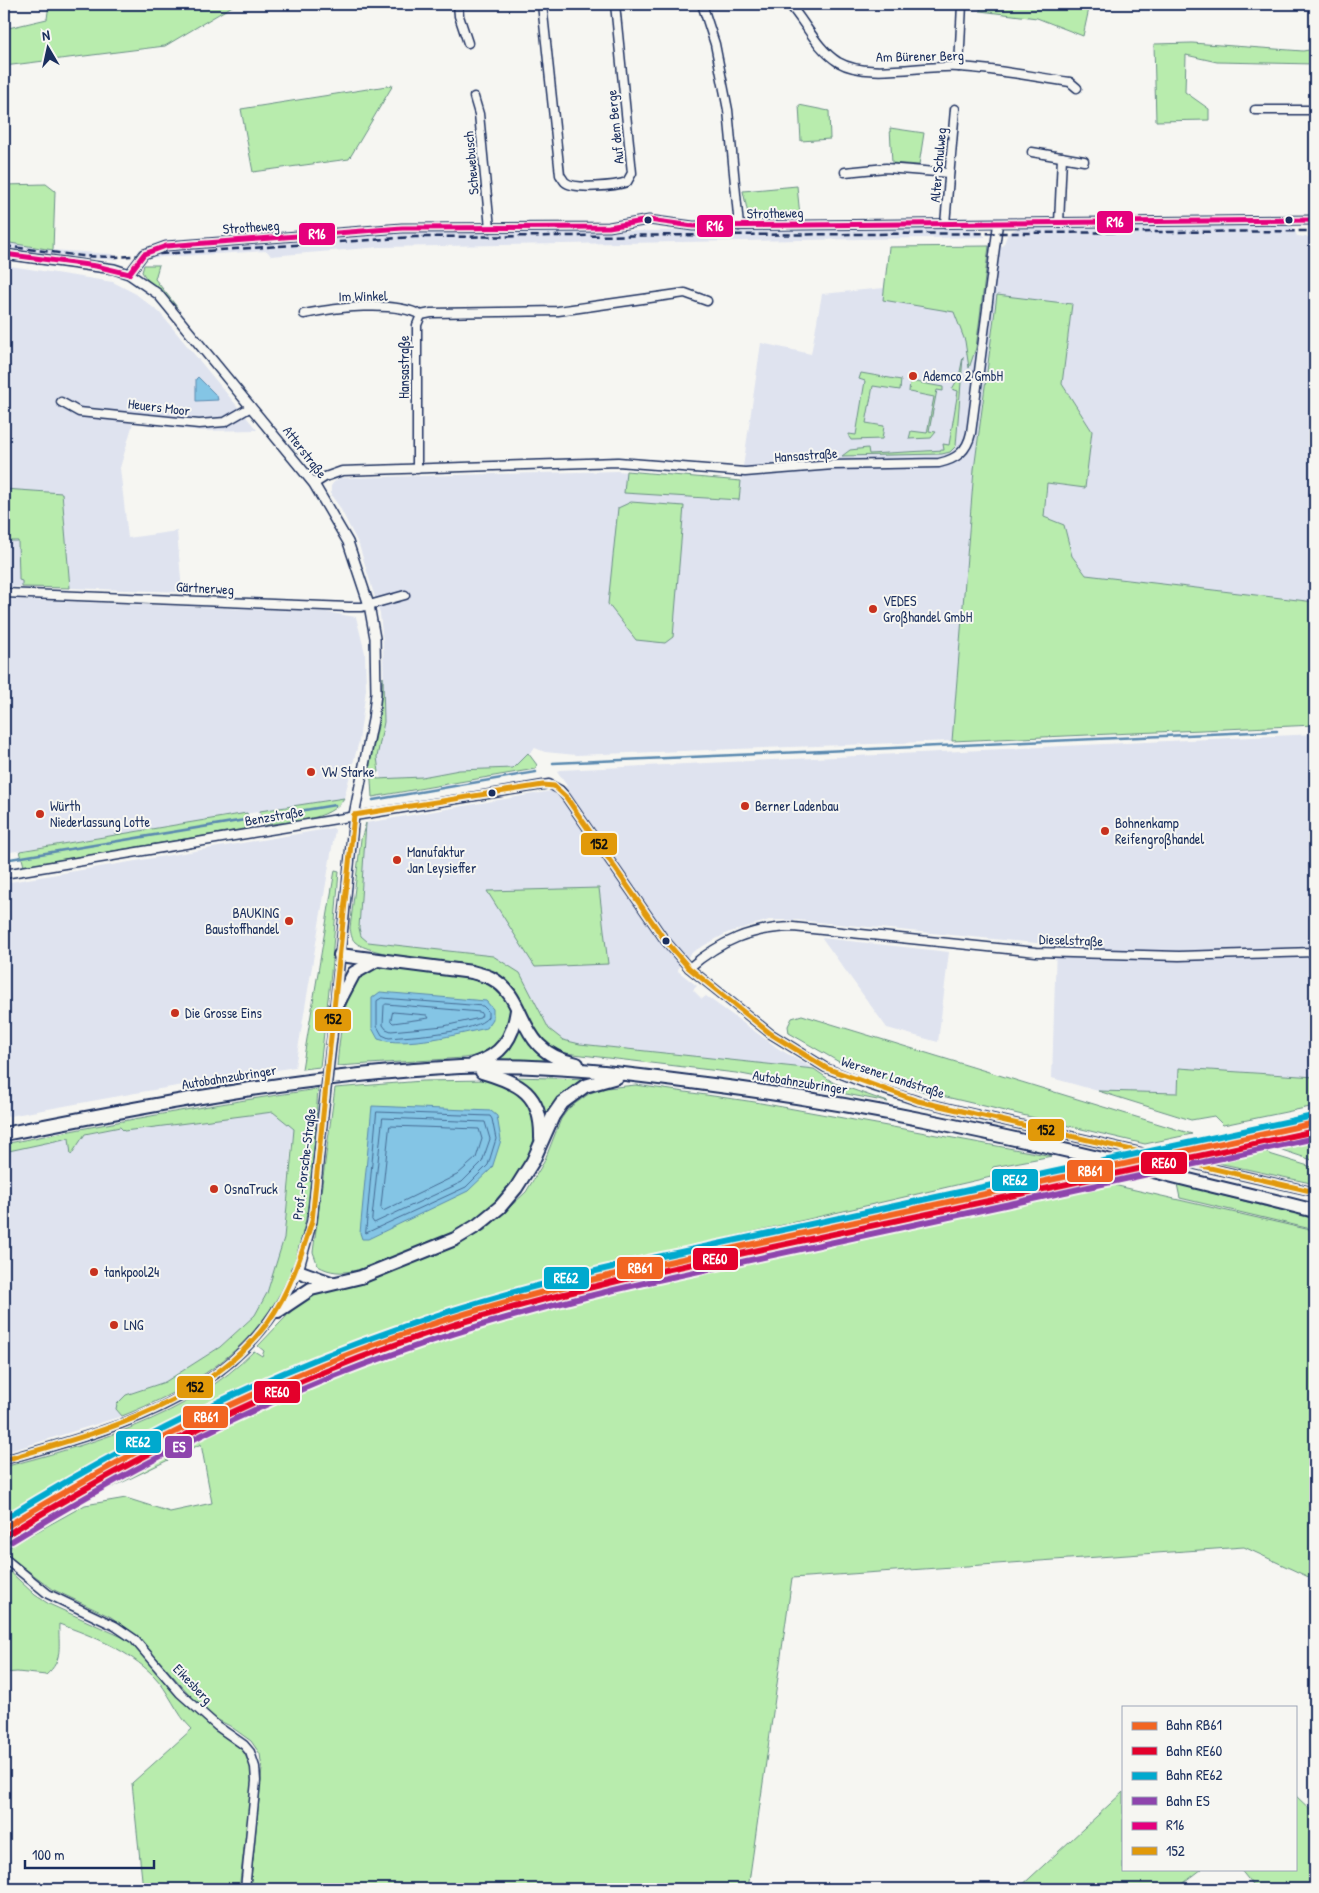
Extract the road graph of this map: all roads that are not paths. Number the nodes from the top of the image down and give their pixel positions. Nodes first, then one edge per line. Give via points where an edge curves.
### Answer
1 (458, 4) edge
2 (542, 4) edge
3 (615, 4) edge
4 (702, 4) edge
5 (962, 4) edge
6 (793, 5) edge
7 (468, 43) dead end
8 (959, 66) junction
9 (1078, 88) dead end
10 (474, 97) dead end
11 (955, 109) dead end
12 (1255, 110) dead end
13 (1315, 110) edge
14 (1315, 114) edge
15 (1032, 152) dead end
16 (1062, 157) junction
17 (1084, 161) dead end
18 (845, 172) dead end
19 (949, 173) junction
20 (1315, 220) edge
21 (1059, 223) junction
22 (945, 224) junction
23 (998, 224) junction
24 (739, 226) junction
25 (490, 228) junction
26 (4, 254) edge
27 (129, 274) junction
28 (707, 301) dead end
29 (304, 314) dead end
30 (421, 316) junction
31 (61, 402) dead end
32 (251, 407) junction
33 (417, 469) junction
34 (314, 484) junction
35 (4, 593) edge
36 (404, 596) dead end
37 (369, 605) junction
38 (549, 784) joint
39 (354, 815) junction
40 (4, 874) edge
41 (1315, 952) edge
42 (340, 955) junction
43 (377, 960) junction
44 (689, 968) junction
45 (517, 1010) junction
46 (334, 1011) junction
47 (462, 1067) junction
48 (629, 1074) junction
49 (4, 1134) edge
50 (541, 1142) junction
51 (1315, 1192) edge
52 (1315, 1211) edge
53 (298, 1271) junction
54 (334, 1284) junction
55 (278, 1311) junction
56 (4, 1460) edge
57 (4, 1558) edge
58 (245, 1889) edge

1 - 7 street
2 - 3 street, Auf dem Berge via 560,175 564,182 574,186 619,185 628,182 632,173
4 - 24 street via 715,44 728,110
5 - 8 street
6 - 8 street, Am Bürener Berg via 818,45 840,63 876,70
8 - 9 street, Am Bürener Berg via 1070,82
10 - 25 street, Schewebusch via 479,114
11 - 19 street, Alter Schulweg
12 - 13 street
13 - 14 street
15 - 16 street
16 - 17 street
16 - 21 street
18 - 19 street via 886,168
19 - 22 street, Alter Schulweg
20 - 21 street, Strotheweg
21 - 23 street, Strotheweg
22 - 23 street, Strotheweg
22 - 24 street, Strotheweg
23 - 33 street, Hansastraße via 971,433 962,453 952,460 746,472 618,462
24 - 25 street, Strotheweg via 683,226 648,220 609,227
25 - 27 street, Strotheweg via 402,228 166,246 144,254
26 - 27 street, Atterstraße via 96,266
27 - 32 street, Atterstraße via 171,307
28 - 30 street via 685,293 558,311 432,313
29 - 30 street, Im Winkel via 340,309 392,308 409,309
30 - 33 street, Hansastraße via 417,325
31 - 32 street, Heuers Moor via 79,412 199,424 225,422
32 - 34 street, Atterstraße
33 - 34 street, Hansastraße via 342,471
34 - 37 street, Atterstraße via 348,542
35 - 37 street, Gärtnerweg via 349,607
36 - 37 street, Gärtnerweg
37 - 39 street, Atterstraße via 375,638 376,693
38 - 39 street, Benzstraße
38 - 44 street, Wersener Landstraße via 566,797 664,939
39 - 40 street, Benzstraße
39 - 42 street, Prof.-Porsche-Straße
41 - 44 street, Dieselstraße via 1179,956 1036,952 793,927 769,928 736,938 702,956
42 - 43 highway
42 - 46 street, Prof.-Porsche-Straße
43 - 45 highway via 472,972 490,978 504,988
43 - 46 highway via 354,973
44 - 51 street, Wersener Landstraße via 771,1034 826,1068 869,1085 918,1101
45 - 47 highway via 515,1026 501,1051 486,1060
45 - 48 highway via 529,1032 550,1055 562,1061
46 - 53 street, Prof.-Porsche-Straße, bridge via 312,1221
47 - 48 highway
47 - 49 highway, Autobahnzubringer via 291,1082 186,1098
47 - 50 highway via 519,1085 538,1108 542,1123
48 - 50 highway via 585,1086 573,1094 553,1116
48 - 52 highway, Autobahnzubringer via 845,1105 1053,1147
50 - 54 highway via 516,1188 478,1225 455,1239 362,1277
53 - 54 highway
53 - 55 street, Prof.-Porsche-Straße
54 - 55 highway via 311,1289
55 - 56 street, Prof.-Porsche-Straße via 242,1354 221,1372 170,1402 113,1427
57 - 58 street, Eikesberg via 48,1594 115,1626 134,1639 180,1693 250,1752 256,1781

